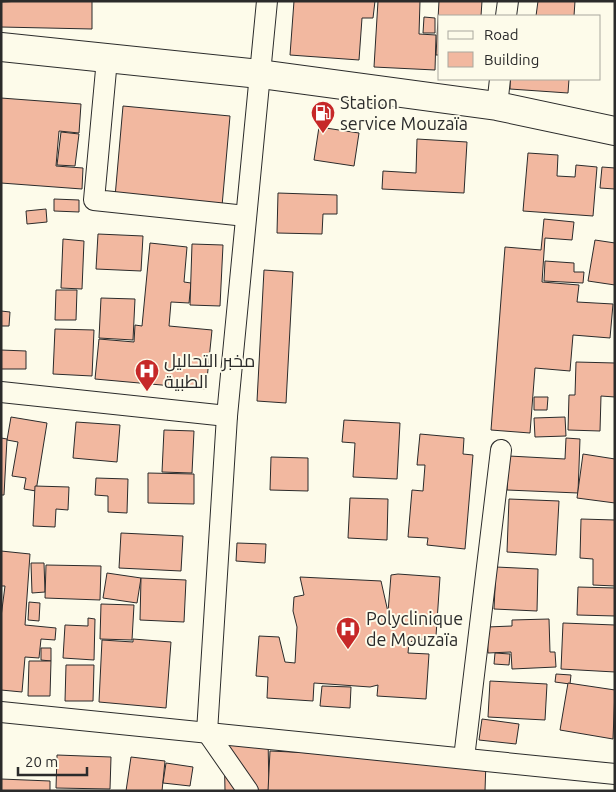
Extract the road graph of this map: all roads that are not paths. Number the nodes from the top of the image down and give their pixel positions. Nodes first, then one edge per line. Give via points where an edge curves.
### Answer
1 (267, 1) edge
2 (508, 1) edge
3 (506, 15) edge
4 (1, 47) edge
5 (107, 59) junction
6 (260, 74) junction
7 (500, 80) edge
8 (497, 106) junction
9 (615, 131) edge
10 (246, 216) junction
11 (1, 392) edge
12 (227, 416) junction
13 (501, 450) dead end
14 (1, 712) edge
15 (207, 732) junction
16 (464, 758) junction
17 (615, 774) edge
18 (248, 791) edge

1 - 6 street
2 - 3 street
4 - 5 main road
5 - 6 main road
5 - 10 street via 94,200
6 - 8 main road
6 - 10 street
7 - 8 street
8 - 9 main road
10 - 12 street
11 - 12 street
12 - 15 street
13 - 16 street
14 - 15 street
15 - 16 street
15 - 18 street
16 - 17 street

